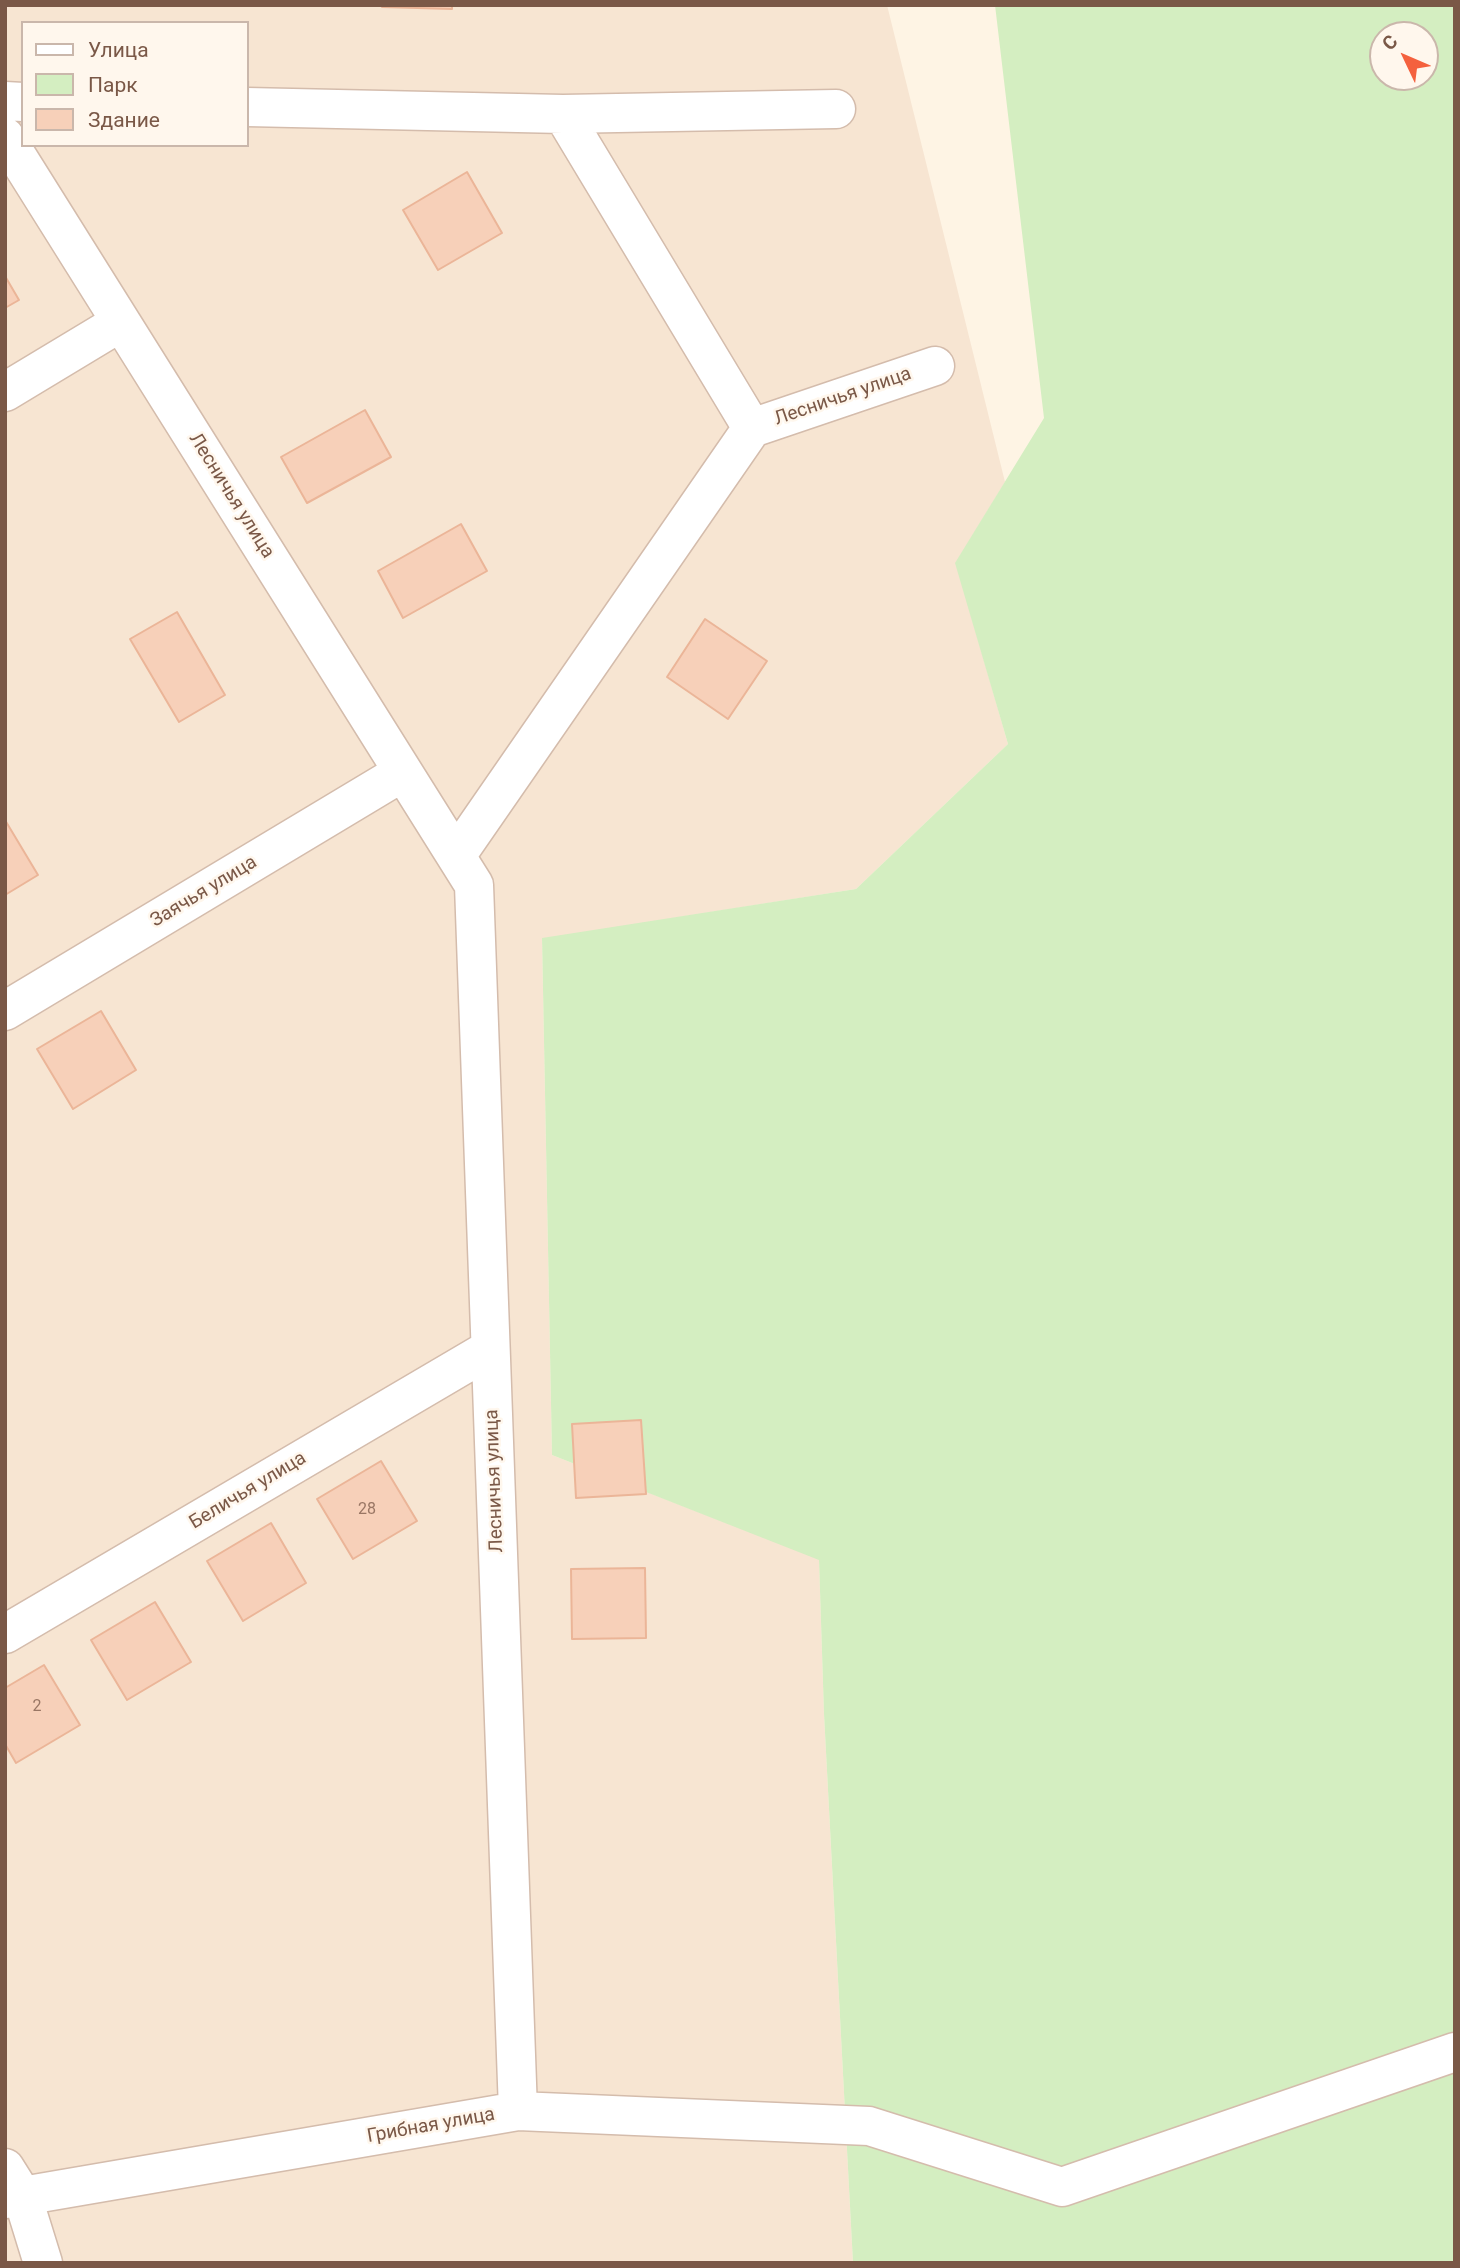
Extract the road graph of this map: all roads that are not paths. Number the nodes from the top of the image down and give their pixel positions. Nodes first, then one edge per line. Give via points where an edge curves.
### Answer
1 (248, 107) edge
2 (836, 109) dead end
3 (563, 114) junction
4 (5, 137) edge
5 (121, 322) junction
6 (935, 366) dead end
7 (5, 392) edge
8 (752, 428) junction
9 (403, 772) junction
10 (456, 856) junction
11 (5, 1011) edge
12 (490, 1349) junction
13 (5, 1634) edge
14 (1455, 2052) edge
15 (518, 2111) junction
16 (11, 2187) edge
17 (43, 2263) edge

1 - 3 street
2 - 3 street
3 - 8 street, Лесничья улица
4 - 5 street, Лесничья улица
5 - 7 street
5 - 9 street, Лесничья улица
6 - 8 street, Лесничья улица
8 - 10 street, Лесничья улица
9 - 10 street, Лесничья улица
9 - 11 street, Заячья улица
10 - 12 street, Лесничья улица via 474,885
12 - 13 street, Беличья улица
12 - 15 street, Лесничья улица
14 - 15 street, Грибная улица via 1062,2188 869,2126
15 - 16 street, Грибная улица
16 - 17 street

